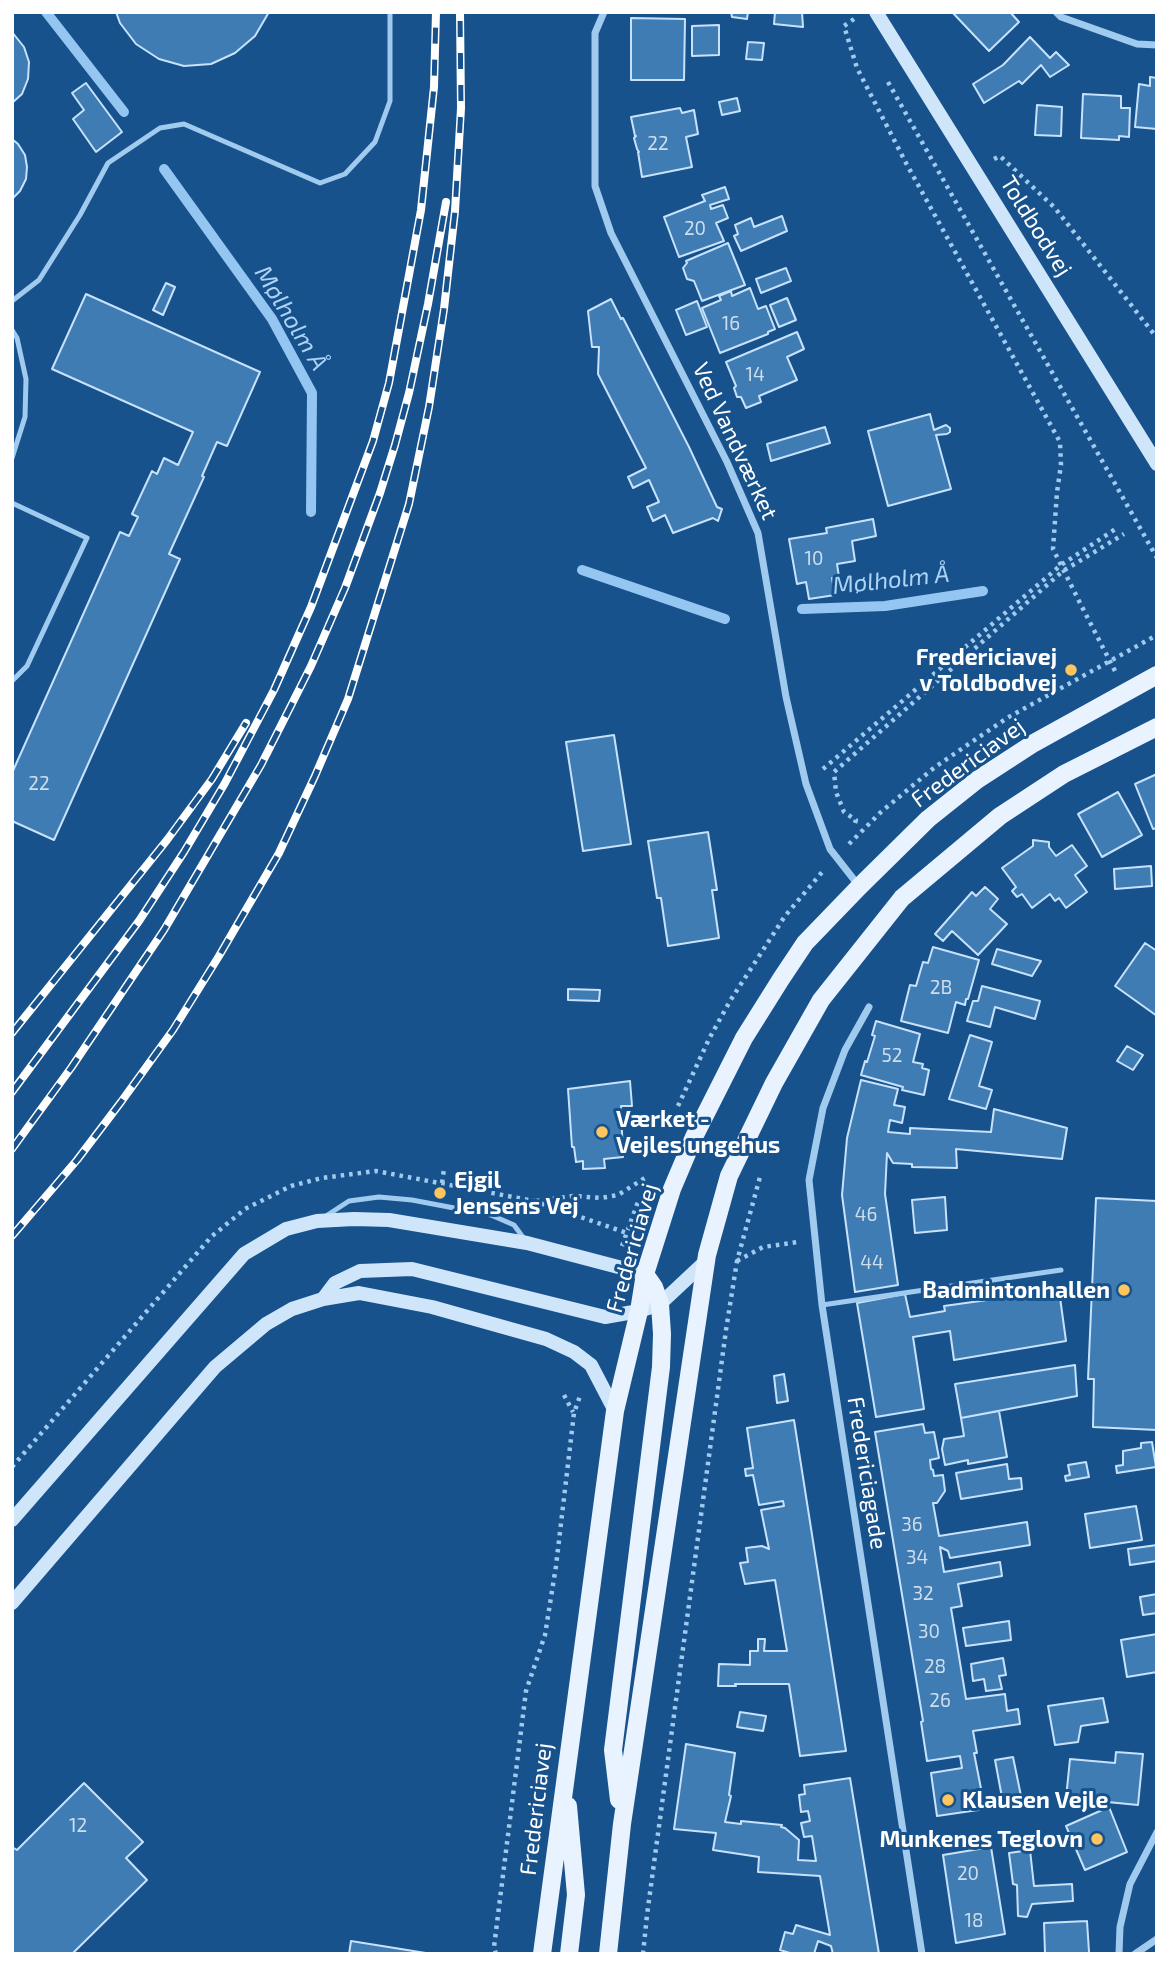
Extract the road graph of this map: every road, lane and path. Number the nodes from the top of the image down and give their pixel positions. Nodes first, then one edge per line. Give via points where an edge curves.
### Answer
1 (390, 12) edge
2 (604, 12) edge
3 (864, 12) edge
4 (876, 12) edge
5 (1056, 12) edge
6 (1157, 45) edge
7 (883, 73) dead end
8 (974, 171) junction
9 (12, 301) edge
10 (12, 330) edge
11 (1157, 338) edge
12 (12, 458) edge
13 (1157, 464) edge
14 (12, 503) edge
15 (1118, 528) dead end
16 (1124, 534) dead end
17 (1157, 558) edge
18 (1061, 565) junction
19 (1063, 571) junction
20 (1101, 643) dead end
21 (1157, 675) edge
22 (12, 681) edge
23 (1157, 727) edge
24 (806, 784) junction
25 (855, 823) dead end
26 (860, 886) junction
27 (869, 1007) dead end
28 (648, 1176) dead end
29 (760, 1176) dead end
30 (534, 1201) dead end
31 (317, 1221) junction
32 (815, 1239) junction
33 (527, 1243) junction
34 (706, 1261) junction
35 (737, 1261) junction
36 (1061, 1270) dead end
37 (645, 1274) junction
38 (323, 1299) junction
39 (660, 1304) junction
40 (822, 1305) junction
41 (639, 1311) junction
42 (564, 1395) dead end
43 (615, 1411) junction
44 (12, 1520) edge
45 (12, 1603) edge
46 (565, 1775) junction
47 (622, 1824) junction
48 (1157, 1832) edge
49 (1157, 1938) edge
50 (496, 1954) edge
51 (542, 1954) edge
52 (569, 1954) edge
53 (608, 1954) edge
54 (643, 1954) edge
55 (922, 1954) edge
56 (1119, 1954) edge
57 (1135, 1954) edge

1 - 9 lane via 390,101 375,142 345,174 320,183 184,124 160,128 108,163 39,280
2 - 24 street, Ved Vandværket via 595,33 595,186 611,233 758,533
3 - 18 path via 844,26 857,68 1060,442 1054,550
4 - 8 main road, Toldbodvej
5 - 6 street via 1137,44
7 - 17 path
8 - 11 path via 1000,156 1055,208
8 - 13 main road, Toldbodvej
10 - 12 lane via 26,379 25,416
14 - 22 lane via 87,538 27,666
15 - 18 path
16 - 19 path
18 - 19 path
18 - 24 path
19 - 20 path
19 - 25 path via 834,772 844,812
21 - 26 main road, Fredericiavej via 977,780 928,819
23 - 34 main road via 1064,774 1011,809 902,898 821,1000 774,1083 729,1176
24 - 26 street, Ved Vandværket via 830,849
26 - 37 main road, Fredericiavej via 805,943 744,1038 672,1189
27 - 32 street, Fredericiagade via 845,1049 823,1108 809,1180
28 - 30 path via 618,1195
29 - 35 path
31 - 33 main road via 389,1220
31 - 33 lane via 349,1201 379,1197 491,1215 514,1225
31 - 44 main road via 286,1229 244,1254
32 - 35 path via 763,1247
32 - 40 street, Fredericiagade
33 - 37 main road
34 - 39 main road
34 - 47 main road
35 - 54 path
36 - 40 lane
37 - 39 main road
37 - 41 main road, Fredericiavej
38 - 41 main road via 334,1283 360,1271 412,1269 605,1317
38 - 43 main road via 359,1293 432,1307 546,1339 591,1365
38 - 45 main road via 292,1309 266,1325 215,1367
39 - 41 main road
39 - 47 main road via 660,1367 613,1750
40 - 55 street, Fredericiagade
41 - 43 main road, Fredericiavej
42 - 50 path via 574,1413 556,1566 545,1635 526,1691
43 - 46 main road, Fredericiavej
46 - 51 main road, Fredericiavej
46 - 52 main road via 576,1895
47 - 53 main road
48 - 56 street via 1130,1884
49 - 57 street

